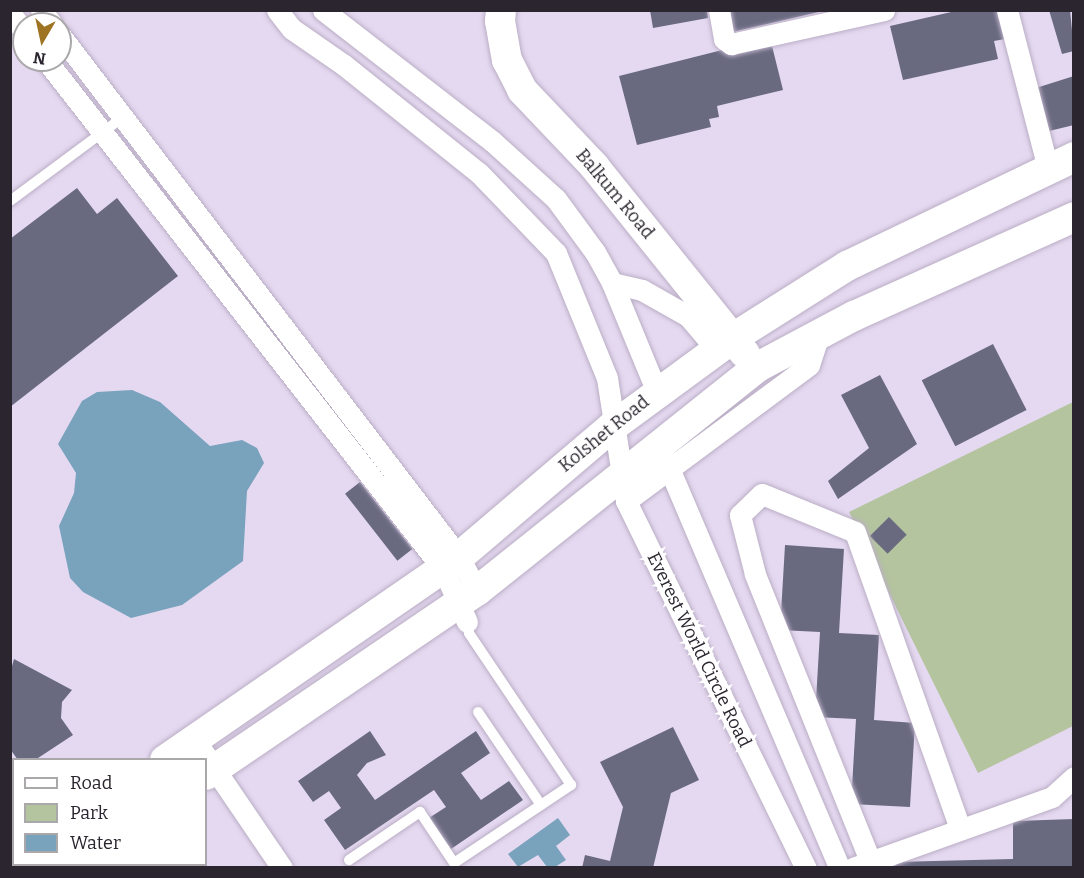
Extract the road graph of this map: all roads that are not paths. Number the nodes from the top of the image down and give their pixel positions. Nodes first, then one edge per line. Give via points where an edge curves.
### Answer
1 (277, 10) edge
2 (323, 10) edge
3 (501, 10) edge
4 (719, 10) edge
5 (884, 10) edge
6 (1007, 10) edge
7 (851, 14) edge
8 (72, 51) edge
9 (55, 72) edge
10 (123, 117) junction
11 (101, 132) junction
12 (1061, 163) edge
13 (10, 201) edge
14 (1074, 217) edge
15 (612, 283) junction
16 (819, 335) junction
17 (724, 343) junction
18 (756, 368) junction
19 (657, 392) junction
20 (774, 393) junction
21 (612, 427) junction
22 (666, 458) junction
23 (623, 489) junction
24 (396, 492) junction
25 (451, 563) junction
26 (468, 605) junction
27 (478, 712) dead end
28 (195, 740) junction
29 (167, 758) edge
30 (204, 758) edge
31 (211, 771) edge
32 (1074, 777) edge
33 (541, 805) junction
34 (960, 829) junction
35 (349, 860) dead end
36 (866, 865) edge
37 (282, 867) edge
38 (806, 867) edge
39 (840, 867) edge

1 - 21 street, Everest World Circle Road via 292,29 344,65 479,173 556,253 607,378
2 - 15 street via 492,141 556,198
3 - 17 street, Balkum Road via 507,60 522,90 594,166
4 - 7 street via 724,39 731,44
5 - 7 street
6 - 12 street
8 - 10 street
9 - 11 street
10 - 11 lane
10 - 24 street
11 - 13 lane
11 - 24 street
12 - 17 street, Kolshet Road via 847,266
14 - 16 street
15 - 17 street via 642,290 688,316
15 - 19 street
16 - 18 street
16 - 20 street via 809,365
17 - 18 street, Balkum Road
17 - 19 street, Kolshet Road
18 - 20 street
18 - 22 street via 682,424
19 - 21 street, Kolshet Road
20 - 22 street
21 - 23 street, Everest World Circle Road
21 - 25 street, Kolshet Road
22 - 23 street
22 - 39 street
23 - 26 street
23 - 38 street, Everest World Circle Road
24 - 25 street
25 - 26 street
25 - 28 street, Kolshet Road
26 - 31 street
26 - 33 lane via 469,633 571,785
27 - 33 lane
28 - 29 street, Kolshet Road
28 - 30 street
31 - 37 street
32 - 34 street via 1052,797
33 - 35 lane via 454,863 420,812
34 - 36 street
34 - 36 street via 855,532 762,494 740,515 755,574

